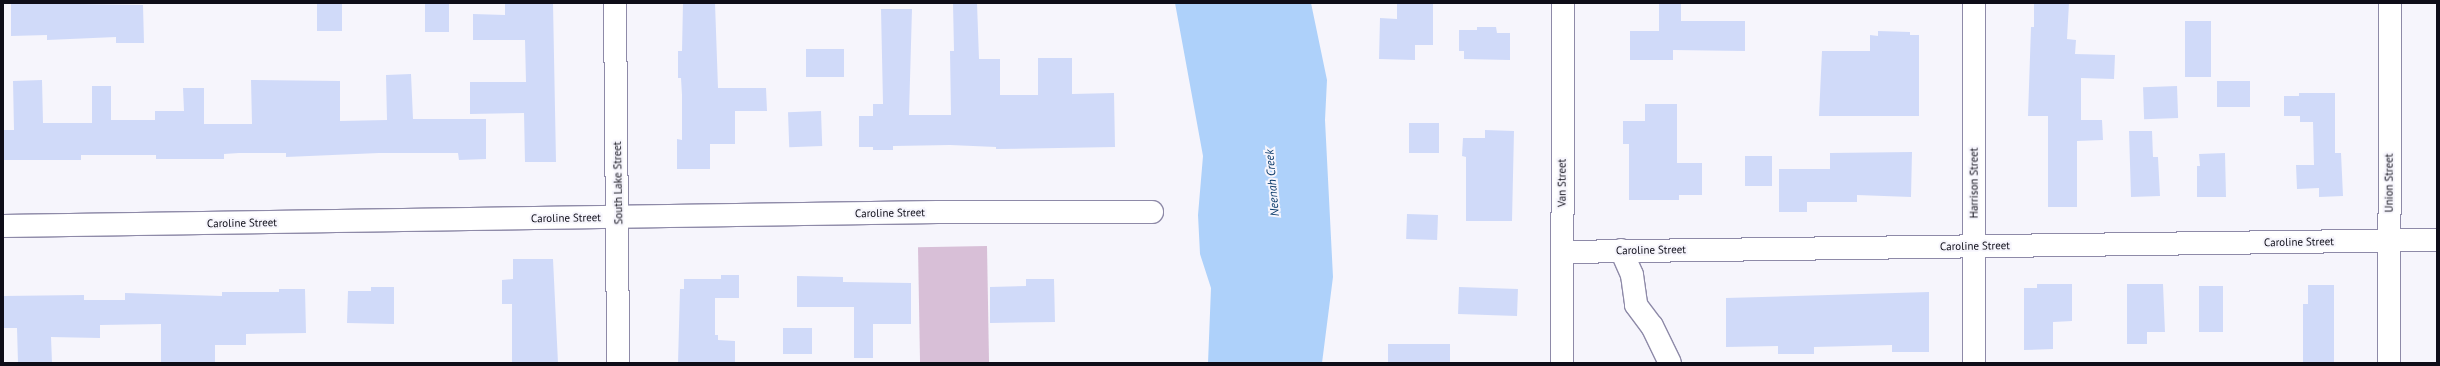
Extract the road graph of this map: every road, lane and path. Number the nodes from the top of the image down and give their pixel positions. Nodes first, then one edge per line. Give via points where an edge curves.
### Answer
1 (615, 3) edge
2 (1563, 3) edge
3 (1974, 3) edge
4 (2390, 3) edge
5 (1152, 212) dead end
6 (618, 217) junction
7 (3, 226) edge
8 (2389, 240) junction
9 (2437, 240) edge
10 (1974, 246) junction
11 (1621, 250) junction
12 (1562, 252) junction
13 (618, 363) edge
14 (1562, 363) edge
15 (1670, 363) edge
16 (1974, 363) edge
17 (2388, 363) edge

1 - 6 street, South Lake Street
2 - 12 street, Van Street
3 - 10 street, Harrison Street
4 - 8 street, Union Street
5 - 6 street, Caroline Street
6 - 7 street, Caroline Street
6 - 13 street, South Lake Street
8 - 9 street, Caroline Street
8 - 10 street, Caroline Street
8 - 17 street, Union Street
10 - 11 street, Caroline Street
10 - 16 street, Harrison Street
11 - 12 street, Caroline Street
11 - 15 street via 1632,275 1636,305 1652,326
12 - 14 street, Van Street

